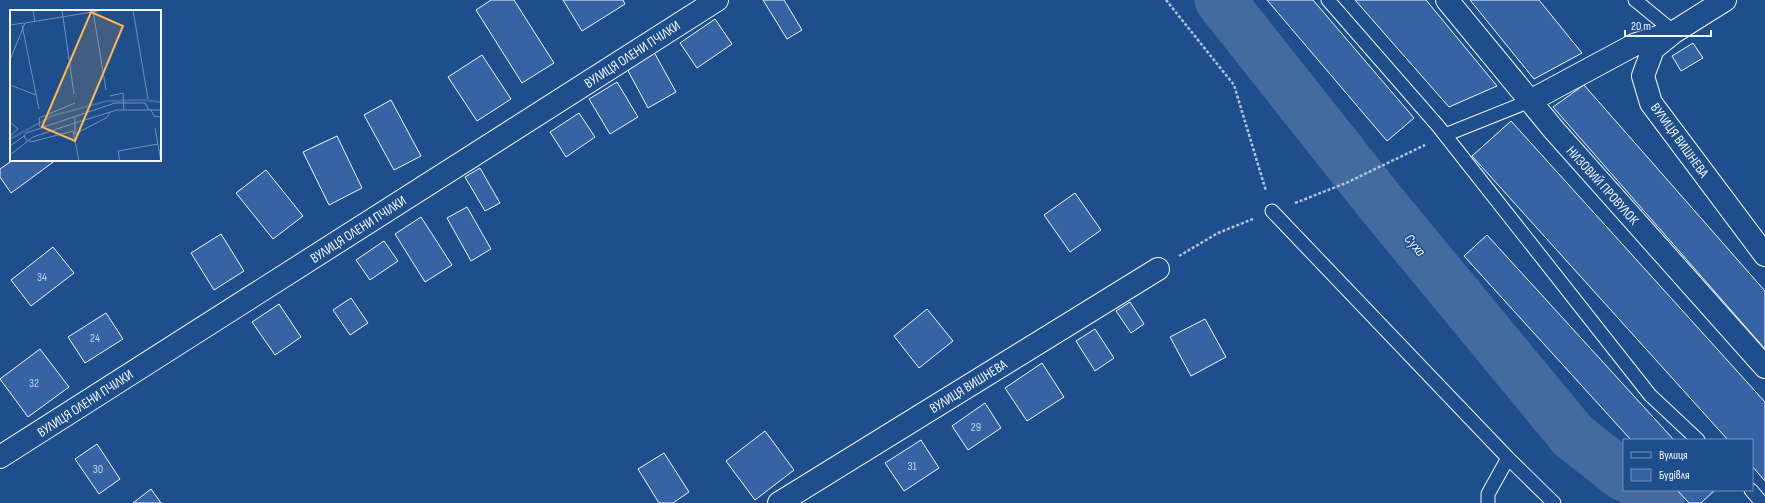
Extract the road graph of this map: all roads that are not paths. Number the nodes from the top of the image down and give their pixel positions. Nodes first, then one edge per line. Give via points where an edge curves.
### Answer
1 (717, 0) edge
2 (1328, 0) edge
3 (1447, 0) edge
4 (1635, 0) edge
5 (1725, 0) edge
6 (1674, 32) junction
7 (1530, 101) junction
8 (1445, 135) junction
9 (1272, 211) road end
10 (1765, 255) edge
11 (1158, 269) road end
12 (1765, 367) edge
13 (1697, 439) edge
14 (0, 457) edge
15 (1508, 458) junction
16 (1752, 491) edge
17 (779, 503) edge
18 (1488, 503) edge
19 (1554, 503) edge
20 (1762, 503) edge

1 - 14 street, ВУЛИЦЯ ОЛЕНИ ПЧІЛКИ
2 - 8 lane
3 - 7 street, НИЗОВИЙ ПРОВУЛОК
4 - 6 lane
5 - 6 street, ВУЛИЦЯ ВИШНЕВА
6 - 7 street via 1634,45
6 - 10 street, ВУЛИЦЯ ВИШНЕВА via 1653,49 1642,76 1651,103
7 - 8 lane
7 - 12 street, НИЗОВИЙ ПРОВУЛОК
8 - 13 lane via 1650,395
9 - 15 lane
11 - 17 street, ВУЛИЦЯ ВИШНЕВА
15 - 18 lane via 1488,494
15 - 19 lane
16 - 20 lane

